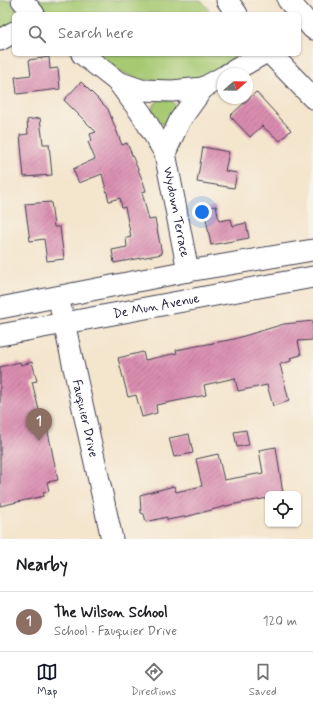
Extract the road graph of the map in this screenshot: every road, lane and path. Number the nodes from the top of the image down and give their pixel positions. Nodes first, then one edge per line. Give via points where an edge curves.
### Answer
1 (22, 0) edge
2 (227, 0) edge
3 (288, 0) edge
4 (32, 12) edge
5 (236, 12) edge
6 (298, 12) edge
7 (301, 15) edge
8 (313, 29) edge
9 (12, 33) edge
10 (0, 40) edge
11 (85, 56) edge
12 (260, 56) edge
13 (273, 56) edge
14 (238, 68) edge
15 (217, 80) edge
16 (118, 82) junction
17 (203, 88) junction
18 (313, 98) edge
19 (165, 153) junction
20 (313, 250) edge
21 (188, 271) junction
22 (313, 277) edge
23 (58, 298) junction
24 (0, 308) edge
25 (64, 324) junction
26 (0, 335) edge
27 (112, 539) edge

1 - 4 street
2 - 5 street
3 - 6 street
7 - 8 street
9 - 10 street
11 - 16 street, Wydown Terrace
12 - 14 street
13 - 18 street
15 - 17 street, Wydown Terrace
16 - 17 street, Wydown Terrace via 141,90
16 - 19 street, Wydown Terrace via 141,113
17 - 19 street, Wydown Terrace via 180,120
19 - 21 street, Wydown Terrace
20 - 21 street
21 - 23 street
22 - 25 street, De Mun Avenue
23 - 24 street
23 - 25 street, Fauquier Drive
25 - 26 street, De Mun Avenue
25 - 27 street, Fauquier Drive

